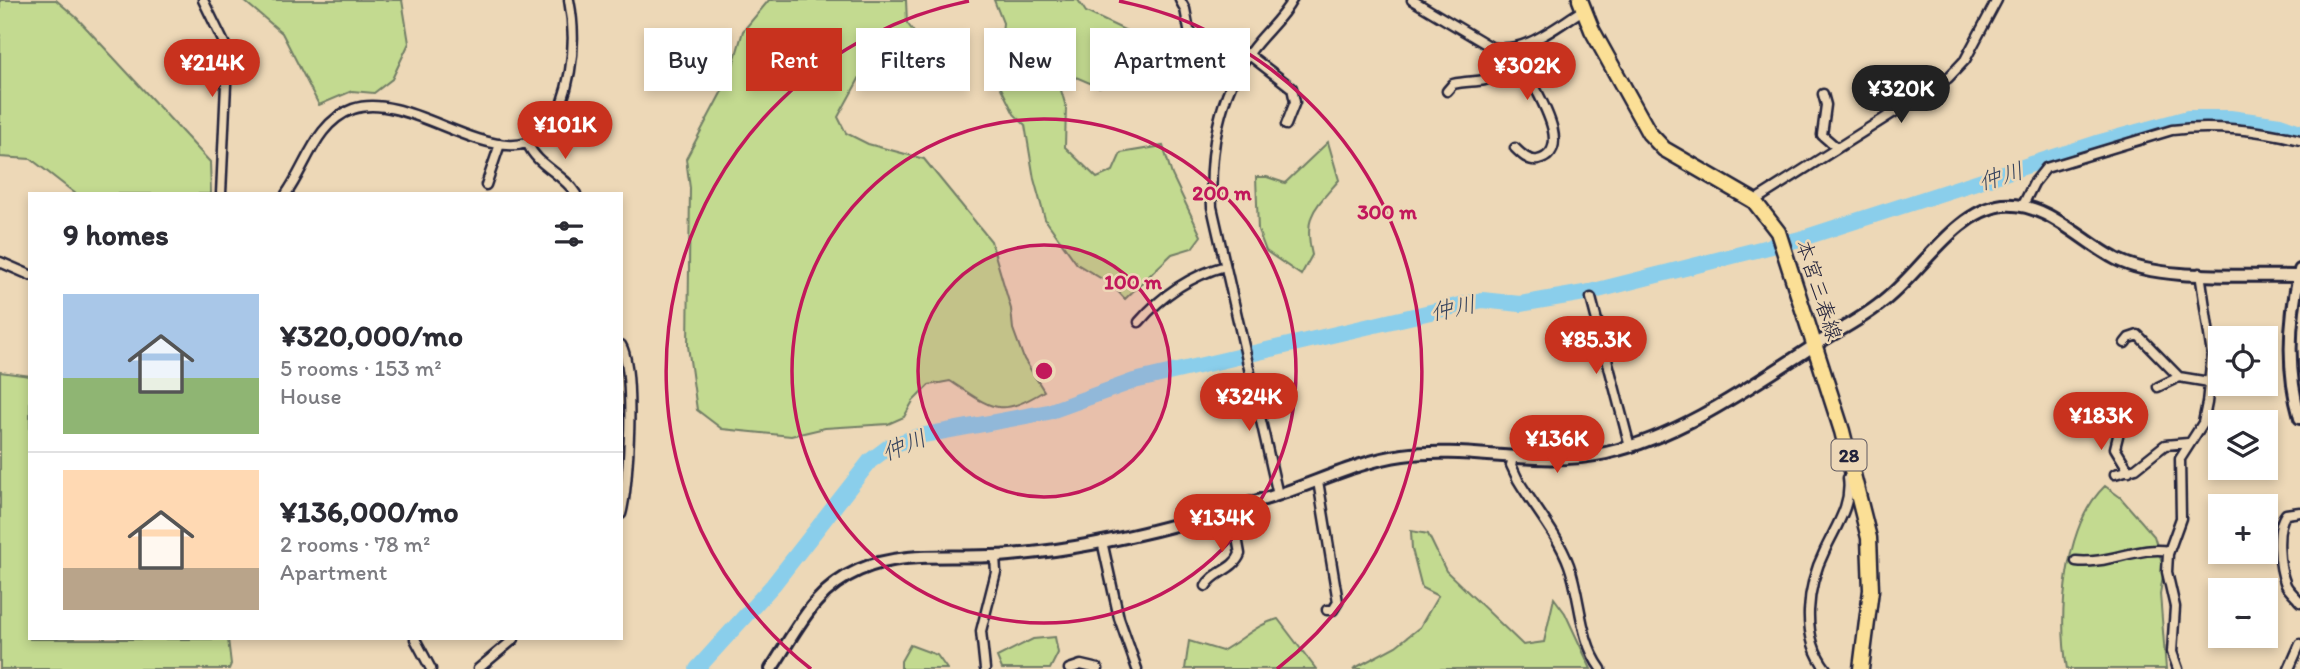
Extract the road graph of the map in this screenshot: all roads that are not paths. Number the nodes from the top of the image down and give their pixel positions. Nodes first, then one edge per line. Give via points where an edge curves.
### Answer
1 (203, 0) edge
2 (569, 0) edge
3 (1180, 0) edge
4 (1292, 0) edge
5 (1412, 0) edge
6 (1997, 0) edge
7 (1581, 5) edge
8 (1189, 28) edge
9 (1523, 45) junction
10 (1509, 50) junction
11 (1250, 52) edge
12 (1250, 56) edge
13 (1230, 91) edge
14 (1447, 92) dead end
15 (1823, 94) dead end
16 (1286, 125) dead end
17 (2300, 141) edge
18 (500, 144) junction
19 (528, 144) junction
20 (1515, 148) dead end
21 (1837, 148) junction
22 (486, 185) dead end
23 (221, 192) edge
24 (287, 192) edge
25 (574, 192) edge
26 (1754, 201) junction
27 (2023, 205) junction
28 (0, 262) edge
29 (1225, 266) junction
30 (2200, 272) junction
31 (28, 274) edge
32 (2300, 274) edge
33 (1591, 298) dead end
34 (1139, 322) dead end
35 (2208, 332) edge
36 (2125, 343) dead end
37 (1815, 345) junction
38 (623, 351) edge
39 (2179, 377) junction
40 (2208, 382) edge
41 (2158, 387) dead end
42 (2208, 389) edge
43 (625, 409) edge
44 (2300, 418) edge
45 (2121, 424) dead end
46 (2188, 443) junction
47 (1630, 447) junction
48 (1513, 458) junction
49 (1850, 459) junction
50 (623, 462) edge
51 (2129, 471) junction
52 (2115, 474) dead end
53 (1318, 481) junction
54 (1278, 495) junction
55 (1232, 509) junction
56 (2300, 512) edge
57 (1102, 541) junction
58 (2169, 551) junction
59 (995, 556) junction
60 (2076, 561) dead end
61 (1206, 586) dead end
62 (2300, 602) edge
63 (1327, 610) dead end
64 (416, 640) edge
65 (513, 640) edge
66 (2300, 645) edge
67 (431, 669) edge
68 (478, 669) edge
69 (771, 669) edge
70 (985, 669) edge
71 (1069, 669) edge
72 (1098, 669) edge
73 (1137, 669) edge
74 (1601, 669) edge
75 (1826, 669) edge
76 (1861, 669) edge
77 (2178, 669) edge
78 (2289, 669) edge

1 - 23 street via 221,36 227,62
2 - 19 street via 573,42 564,97 554,123
3 - 8 street
4 - 11 street
5 - 10 street via 1491,47
6 - 21 street via 1965,60 1948,78
7 - 9 street
7 - 26 main road, 本宮三春線 / 28 via 1656,141
9 - 10 street
9 - 20 street via 1524,65 1547,108 1553,140 1550,151 1539,160 1530,160
10 - 14 street via 1508,60 1495,76 1486,82 1453,84
12 - 16 street via 1295,92
13 - 29 street via 1215,140 1212,207
15 - 21 street via 1822,135
17 - 27 street via 2251,130 2172,130 2046,168
18 - 19 street
18 - 22 street
18 - 24 street via 382,107 357,107 331,121 320,134
19 - 25 street via 539,161
21 - 26 street
26 - 37 main road, 本宮三春線 / 28 via 1778,232
27 - 30 street via 2133,267
27 - 37 street via 2000,205 1974,215 1881,304
28 - 31 street
29 - 34 street via 1193,277
29 - 54 street
30 - 32 street
30 - 35 street
32 - 44 street via 2290,324 2292,389
33 - 47 street
36 - 39 street via 2138,335
37 - 47 street via 1692,419
37 - 49 main road, 本宮三春線 / 28
38 - 43 street via 627,364
39 - 40 street
39 - 41 street
42 - 46 street via 2203,423
43 - 50 street
45 - 51 street via 2115,448
46 - 51 street via 2165,445
46 - 58 street via 2180,460 2181,519
47 - 48 street via 1565,459
48 - 53 street via 1401,455
48 - 74 street via 1511,465 1518,480 1569,567 1579,612
49 - 75 street via 1846,469 1849,496 1820,562 1808,625 1815,654
49 - 76 main road, 本宮三春線 / 28 via 1869,538 1871,571
51 - 52 street
53 - 54 street
53 - 63 street via 1338,602 1333,610
54 - 55 street
55 - 57 street
55 - 61 street via 1240,554
56 - 62 street via 2282,519 2280,553 2286,586
57 - 59 street
57 - 73 street via 1119,618
58 - 60 street via 2157,548 2092,563
58 - 77 street via 2167,572 2175,607 2172,652
59 - 69 street via 913,557 859,570 828,588 811,605
59 - 70 street via 996,572 981,631
64 - 67 street
65 - 68 street
66 - 78 street
71 - 72 street via 1081,664

